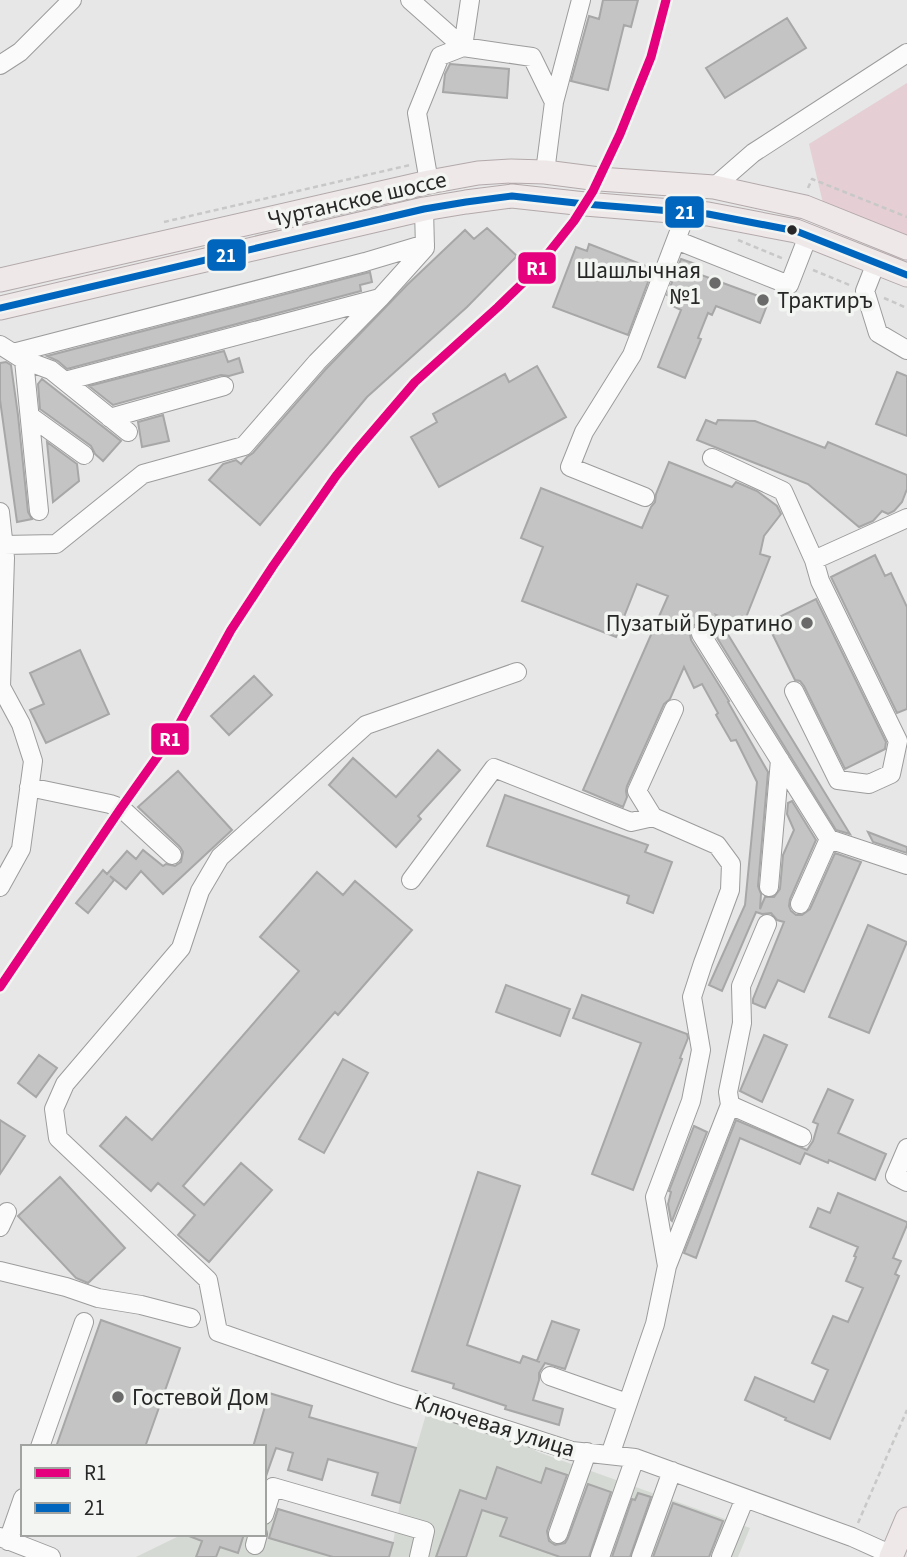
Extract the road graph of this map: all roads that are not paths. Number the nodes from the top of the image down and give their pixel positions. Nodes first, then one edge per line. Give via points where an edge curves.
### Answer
1 (72, 0) edge
2 (410, 0) edge
3 (470, 0) edge
4 (581, 0) edge
5 (463, 47) junction
6 (907, 53) edge
7 (0, 65) edge
8 (554, 102) junction
9 (427, 172) junction
10 (545, 172) junction
11 (714, 187) junction
12 (424, 209) junction
13 (687, 211) junction
14 (808, 236) junction
15 (676, 240) junction
16 (425, 244) junction
17 (907, 248) edge
18 (876, 263) junction
19 (907, 275) edge
20 (0, 280) edge
21 (380, 298) junction
22 (0, 308) edge
23 (907, 350) edge
24 (12, 352) edge
25 (65, 381) junction
26 (224, 386) dead end
27 (30, 416) junction
28 (110, 418) junction
29 (128, 432) dead end
30 (84, 456) dead end
31 (712, 458) dead end
32 (645, 497) dead end
33 (39, 511) dead end
34 (0, 512) edge
35 (907, 518) edge
36 (4, 545) junction
37 (814, 560) junction
38 (701, 634) dead end
39 (517, 672) dead end
40 (794, 691) dead end
41 (674, 709) dead end
42 (902, 739) edge
43 (780, 760) junction
44 (29, 788) junction
45 (653, 817) junction
46 (830, 839) junction
47 (172, 855) dead end
48 (8, 857) edge
49 (907, 865) edge
50 (411, 880) dead end
51 (0, 887) edge
52 (769, 887) dead end
53 (800, 904) dead end
54 (767, 924) dead end
55 (730, 1105) junction
56 (802, 1137) dead end
57 (907, 1148) edge
58 (907, 1182) edge
59 (667, 1266) junction
60 (0, 1271) edge
61 (191, 1318) dead end
62 (84, 1322) dead end
63 (550, 1376) dead end
64 (627, 1403) junction
65 (41, 1445) edge
66 (587, 1452) junction
67 (610, 1455) junction
68 (635, 1458) junction
69 (672, 1471) junction
70 (746, 1498) junction
71 (21, 1502) edge
72 (266, 1509) edge
73 (907, 1519) edge
74 (558, 1534) dead end
75 (4, 1539) edge
76 (891, 1556) edge
77 (51, 1557) edge
78 (419, 1557) edge
79 (600, 1557) edge
80 (641, 1557) edge
81 (721, 1557) edge

1 - 7 street via 20,52
2 - 5 street
3 - 5 street
4 - 8 street
5 - 8 street via 532,57
5 - 9 street via 440,56 417,113
6 - 11 street via 753,153
8 - 10 street
9 - 10 main road, Чуртанское шоссе
9 - 20 main road, Чуртанское шоссе
10 - 11 main road
11 - 13 main road
11 - 17 main road via 805,207
12 - 13 main road, Чуртанское шоссе via 512,196
12 - 16 street
12 - 22 main road, Чуртанское шоссе
13 - 14 main road, Чуртанское шоссе
13 - 15 street
14 - 15 street via 789,285
14 - 18 main road, Чуртанское шоссе
15 - 32 street via 632,355 584,432 570,467
16 - 21 street
16 - 24 street
18 - 19 main road, Чуртанское шоссе
18 - 23 street via 865,291 878,333
21 - 25 street
21 - 36 street via 244,446 143,474 56,544
24 - 25 street
24 - 27 street
25 - 28 street
26 - 28 street
27 - 30 street
27 - 33 street
28 - 29 street
31 - 37 street via 783,491
34 - 36 street
35 - 37 street
36 - 44 street via 1,687 21,724 33,761
37 - 42 street via 820,581
38 - 43 street
39 - 66 street, Ключевая улица via 366,725 220,857 200,891 181,948 65,1084 54,1109 58,1138 208,1280 218,1332 406,1398
40 - 42 street via 838,780 869,785 891,774
41 - 45 street via 638,791
43 - 46 street
43 - 52 street
44 - 47 street via 121,808
44 - 48 street via 21,849
45 - 50 street via 631,822 494,768
45 - 59 street via 717,845 731,864 730,890 692,997 701,1050 691,1101 655,1197
46 - 49 street
46 - 53 street
48 - 51 street
54 - 55 street via 741,986 742,1023 728,1092
55 - 56 street
55 - 59 street
57 - 58 street via 895,1176
59 - 64 street via 654,1324
60 - 61 street
62 - 65 street
63 - 64 street
64 - 67 street
66 - 67 street, Ключевая улица
66 - 74 street
67 - 68 street, Ключевая улица
68 - 69 street, Ключевая улица
68 - 79 street
69 - 70 street, Ключевая улица
69 - 80 street
70 - 76 street, Ключевая улица
70 - 81 street
71 - 75 street
72 - 78 street via 273,1487 425,1531
73 - 76 main road
75 - 77 street

